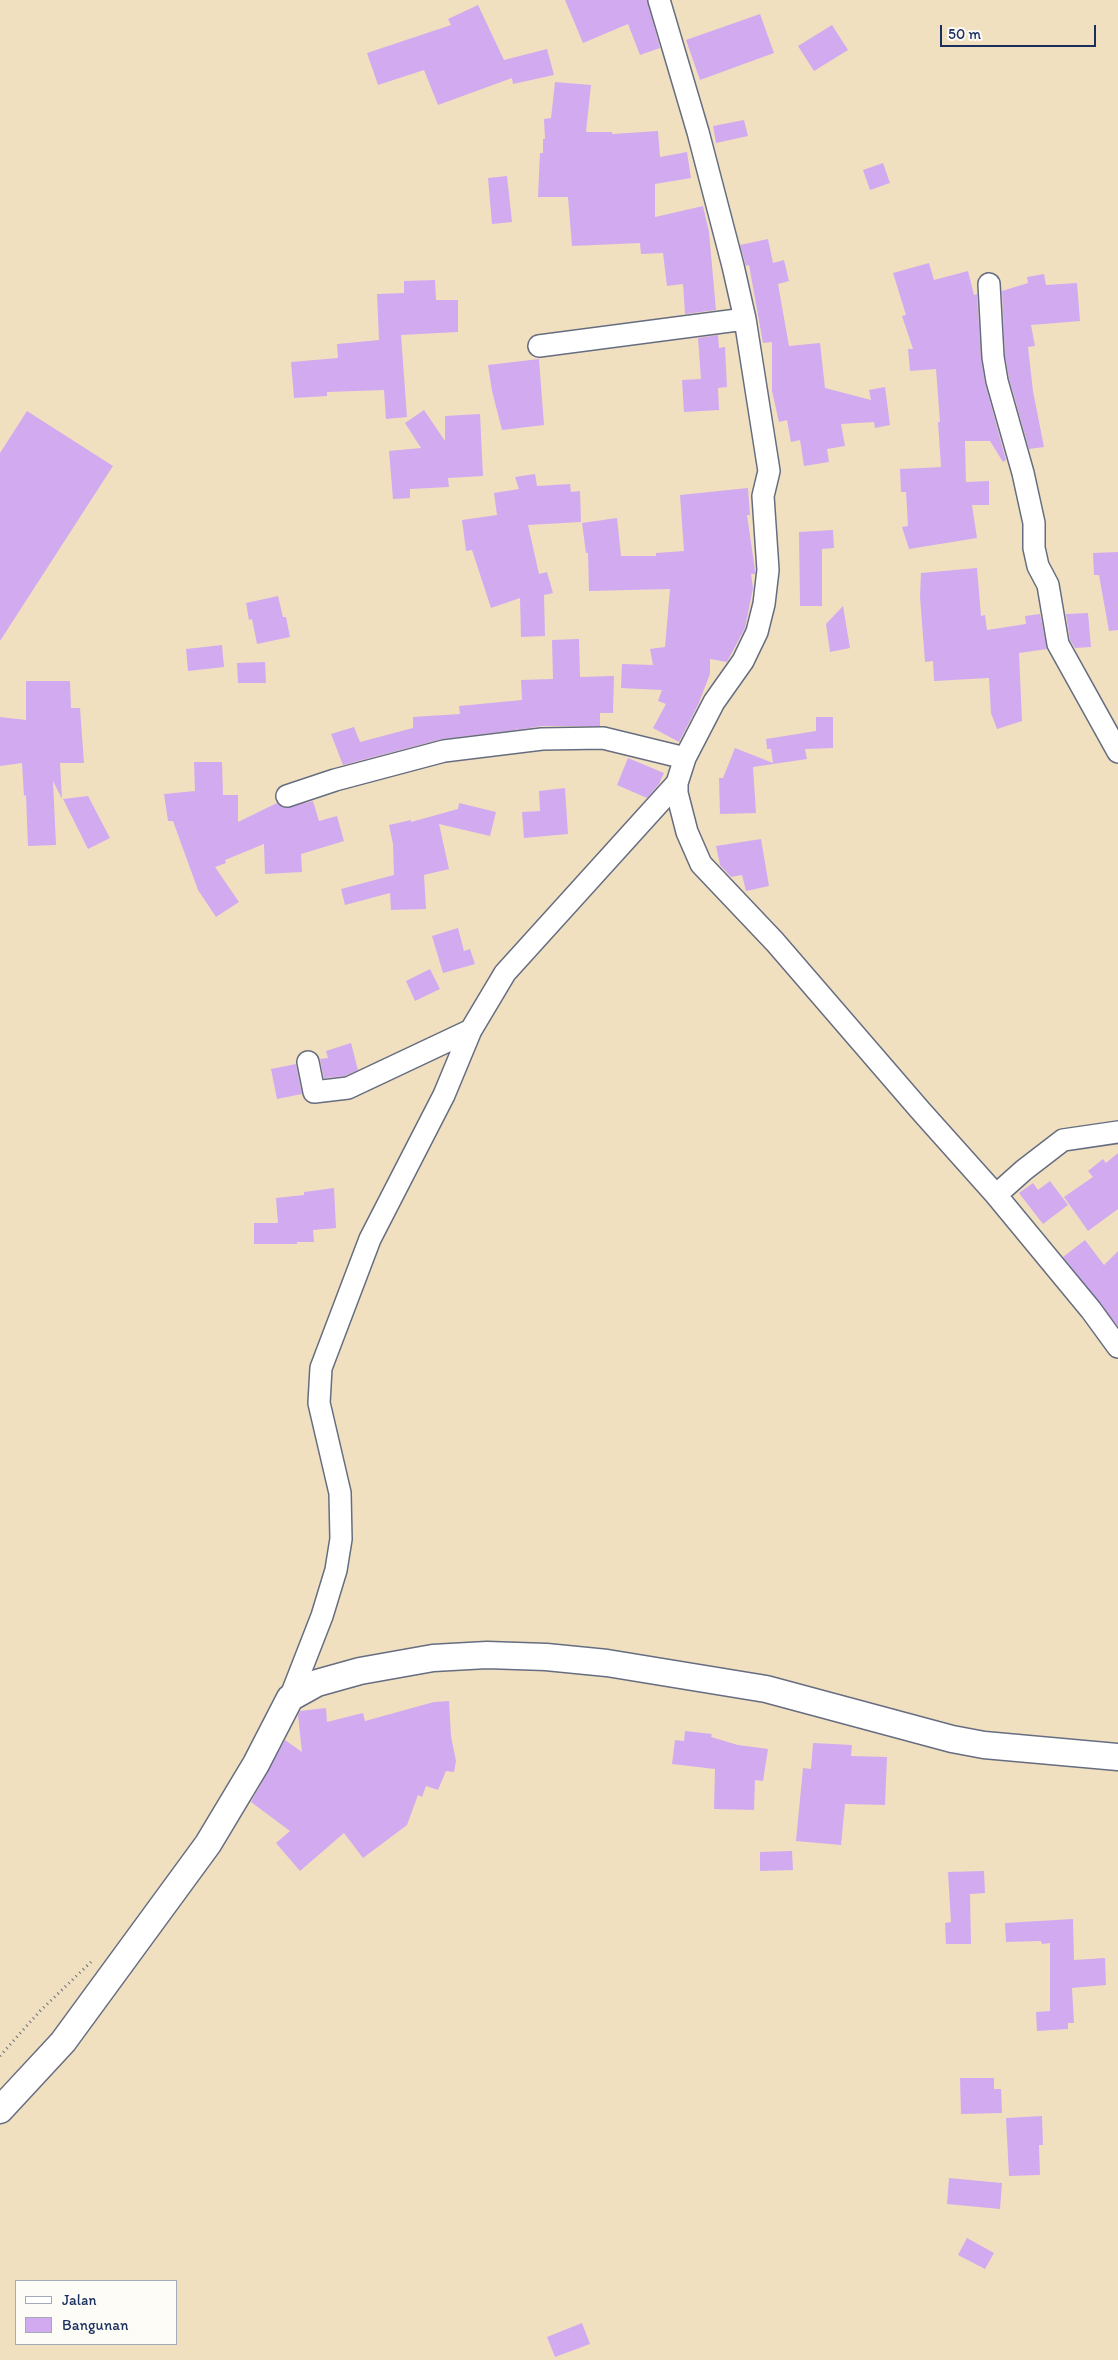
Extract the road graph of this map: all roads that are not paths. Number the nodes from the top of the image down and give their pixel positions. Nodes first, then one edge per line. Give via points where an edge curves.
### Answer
1 (659, 0) edge
2 (989, 284) dead end
3 (745, 319) junction
4 (539, 346) dead end
5 (1118, 752) edge
6 (686, 758) junction
7 (677, 782) junction
8 (287, 796) dead end
9 (471, 1030) junction
10 (308, 1062) dead end
11 (1118, 1132) edge
12 (996, 1195) junction
13 (1118, 1347) edge
14 (290, 1698) junction
15 (1118, 1756) edge
16 (0, 2110) edge

1 - 3 street via 698,132
2 - 5 street via 997,380 1023,473 1034,523 1034,548 1038,566 1048,585 1058,644
3 - 4 street
3 - 6 street via 769,471 763,496 767,586 757,632 743,661 714,702
6 - 7 street
6 - 8 street via 602,738 542,739 444,751
7 - 9 street via 505,973
7 - 12 street via 685,826 701,864 775,942
9 - 10 street via 348,1088 314,1092
9 - 14 street via 444,1095 370,1239 320,1368 318,1402 340,1493 341,1539 336,1570 322,1616
11 - 12 street via 1063,1140
12 - 13 street
14 - 15 street via 317,1683 396,1663 487,1655 546,1657 607,1663 766,1689 968,1742
14 - 16 street via 256,1764 208,1844 63,2042

